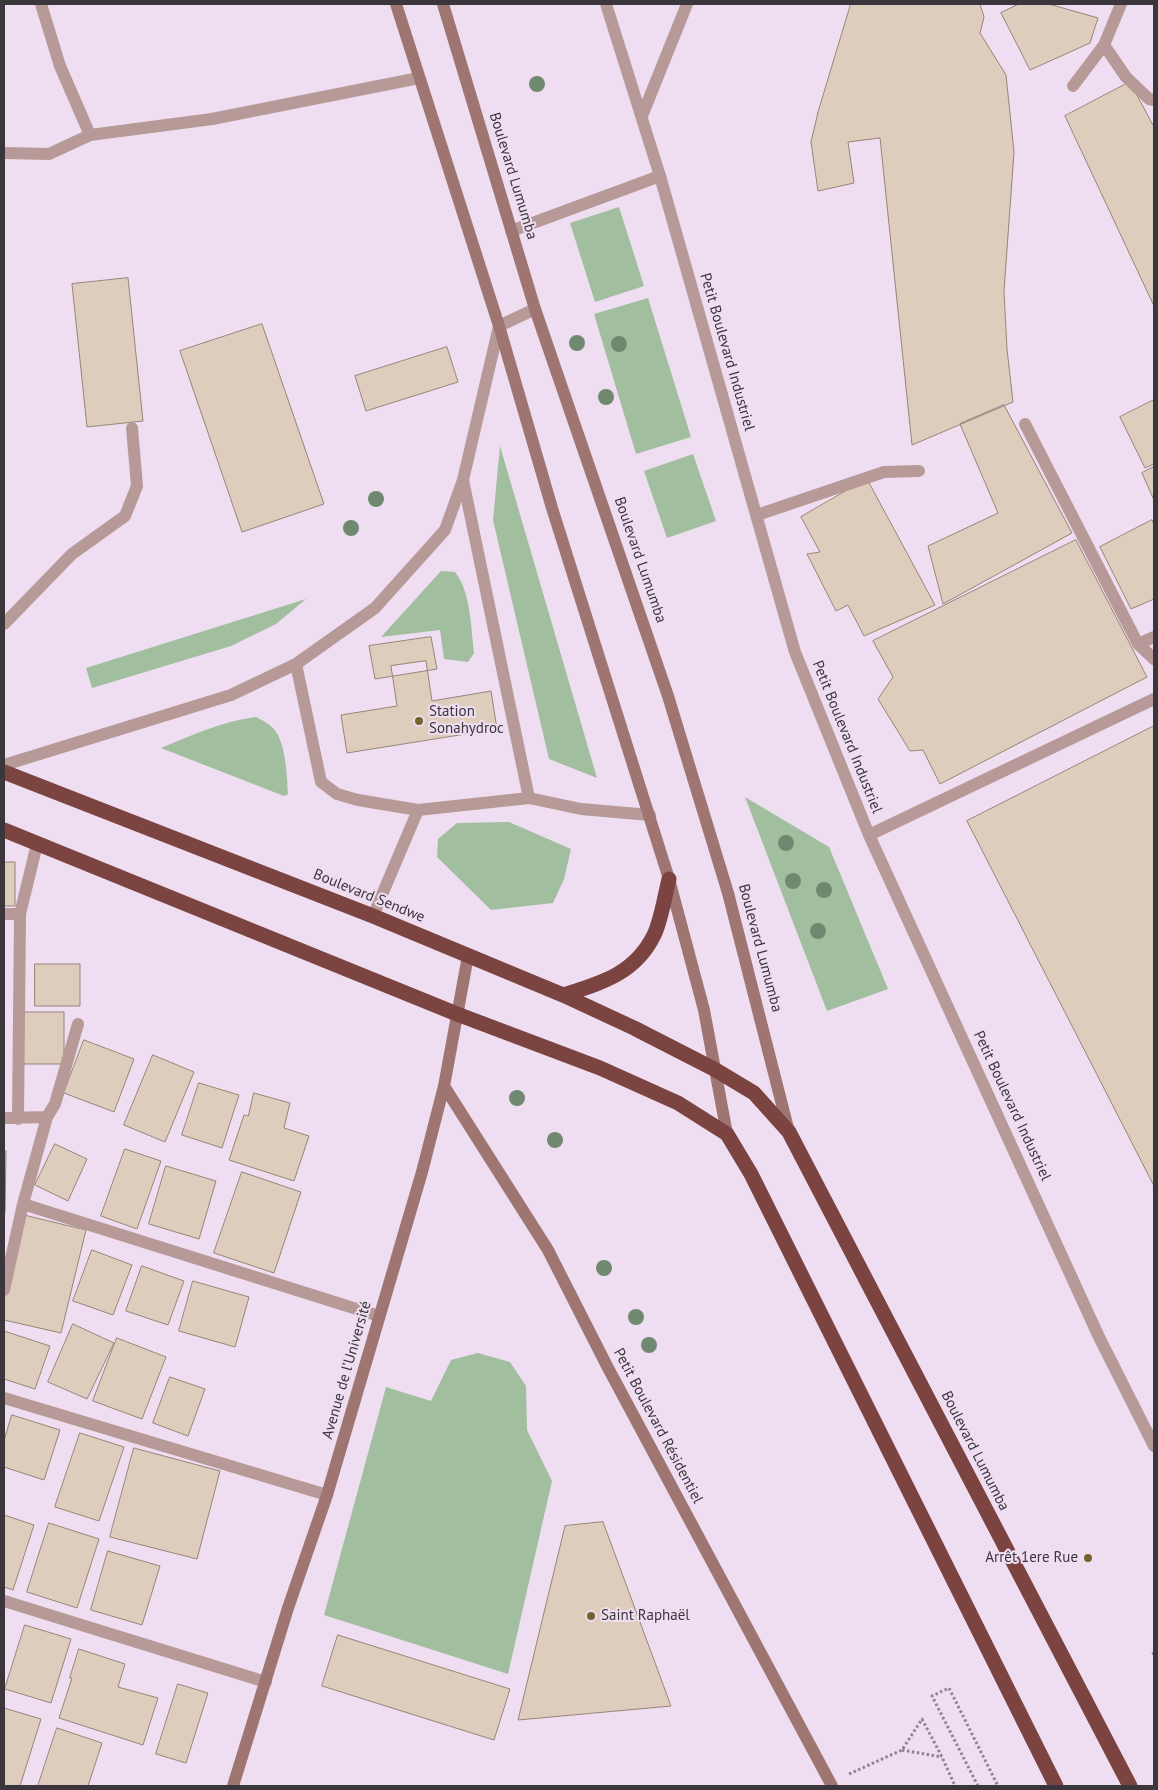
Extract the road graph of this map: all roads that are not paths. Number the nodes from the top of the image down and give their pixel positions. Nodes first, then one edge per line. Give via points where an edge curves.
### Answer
1 (41, 4) edge
2 (396, 4) edge
3 (443, 4) edge
4 (606, 4) edge
5 (686, 4) edge
6 (1121, 4) edge
7 (1104, 45) junction
8 (419, 78) junction
9 (1073, 86) dead end
10 (1154, 100) edge
11 (642, 116) junction
12 (90, 135) junction
13 (4, 153) edge
14 (660, 176) junction
15 (511, 231) junction
16 (535, 309) junction
17 (499, 326) junction
18 (1025, 424) dead end
19 (132, 428) dead end
20 (919, 471) dead end
21 (463, 480) junction
22 (756, 515) junction
23 (4, 624) edge
24 (1154, 637) edge
25 (1138, 644) junction
26 (1154, 659) edge
27 (296, 664) junction
28 (1154, 699) edge
29 (4, 765) edge
30 (4, 772) edge
31 (529, 798) junction
32 (418, 810) junction
33 (650, 815) junction
34 (4, 830) edge
35 (869, 835) junction
36 (37, 844) junction
37 (669, 879) junction
38 (4, 914) edge
39 (20, 914) junction
40 (373, 916) junction
41 (468, 956) junction
42 (563, 995) junction
43 (457, 1014) junction
44 (78, 1024) dead end
45 (714, 1069) junction
46 (444, 1086) junction
47 (47, 1117) junction
48 (4, 1118) edge
49 (18, 1119) junction
50 (790, 1132) junction
51 (727, 1134) junction
52 (23, 1204) junction
53 (4, 1290) edge
54 (379, 1316) junction
55 (4, 1398) edge
56 (1154, 1446) edge
57 (327, 1495) junction
58 (4, 1601) edge
59 (266, 1682) junction
60 (831, 1785) edge
61 (233, 1786) edge
62 (1056, 1786) edge
63 (1130, 1786) edge

1 - 12 street via 60,66
2 - 8 main road
3 - 15 main road, Boulevard Lumumba
4 - 11 street, Petit Boulevard Industriel
5 - 11 street
6 - 7 street
7 - 9 street
7 - 10 street via 1126,77
8 - 12 street via 212,119
8 - 17 main road
11 - 14 street, Petit Boulevard Industriel
12 - 13 street via 49,154
14 - 15 street
14 - 22 street, Petit Boulevard Industriel
15 - 16 main road, Boulevard Lumumba
16 - 17 street
16 - 50 main road, Boulevard Lumumba via 668,696 728,893
17 - 21 street
17 - 33 main road via 552,508
18 - 25 street
19 - 23 street via 137,486 125,516 72,554
20 - 22 street via 884,472
21 - 27 street via 446,530 375,608
21 - 31 street
22 - 35 street, Petit Boulevard Industriel via 796,652
24 - 25 street
25 - 26 street
27 - 29 street via 230,695
27 - 32 street via 321,782 337,794
28 - 35 street
30 - 40 highway, Boulevard Sendwe
31 - 32 street
31 - 33 street via 581,809
32 - 40 street
33 - 37 main road
34 - 36 highway
35 - 56 street, Petit Boulevard Industriel via 1099,1337
36 - 39 street
36 - 43 highway
37 - 42 highway via 655,934 639,960 608,981
37 - 45 main road via 704,1010
38 - 39 street
39 - 49 street
40 - 41 highway, Boulevard Sendwe
41 - 42 highway, Boulevard Sendwe
41 - 43 main road, Avenue de l’Université
42 - 45 highway, Boulevard Sendwe
43 - 46 main road, Avenue de l’Université
43 - 51 highway via 600,1068 678,1103
44 - 47 street via 55,1104
45 - 50 highway, Boulevard Lumumba via 754,1094
45 - 51 main road
46 - 54 main road, Avenue de l’Université
46 - 60 main road, Petit Boulevard Résidentiel via 548,1250
47 - 49 street
47 - 52 street
48 - 49 street
50 - 63 highway, Boulevard Lumumba
51 - 62 highway via 751,1174
52 - 53 street
52 - 54 street
54 - 57 main road, Avenue de l’Université
55 - 57 street
57 - 59 main road, Avenue de l’Université
58 - 59 street
59 - 61 main road, Avenue de l’Université

